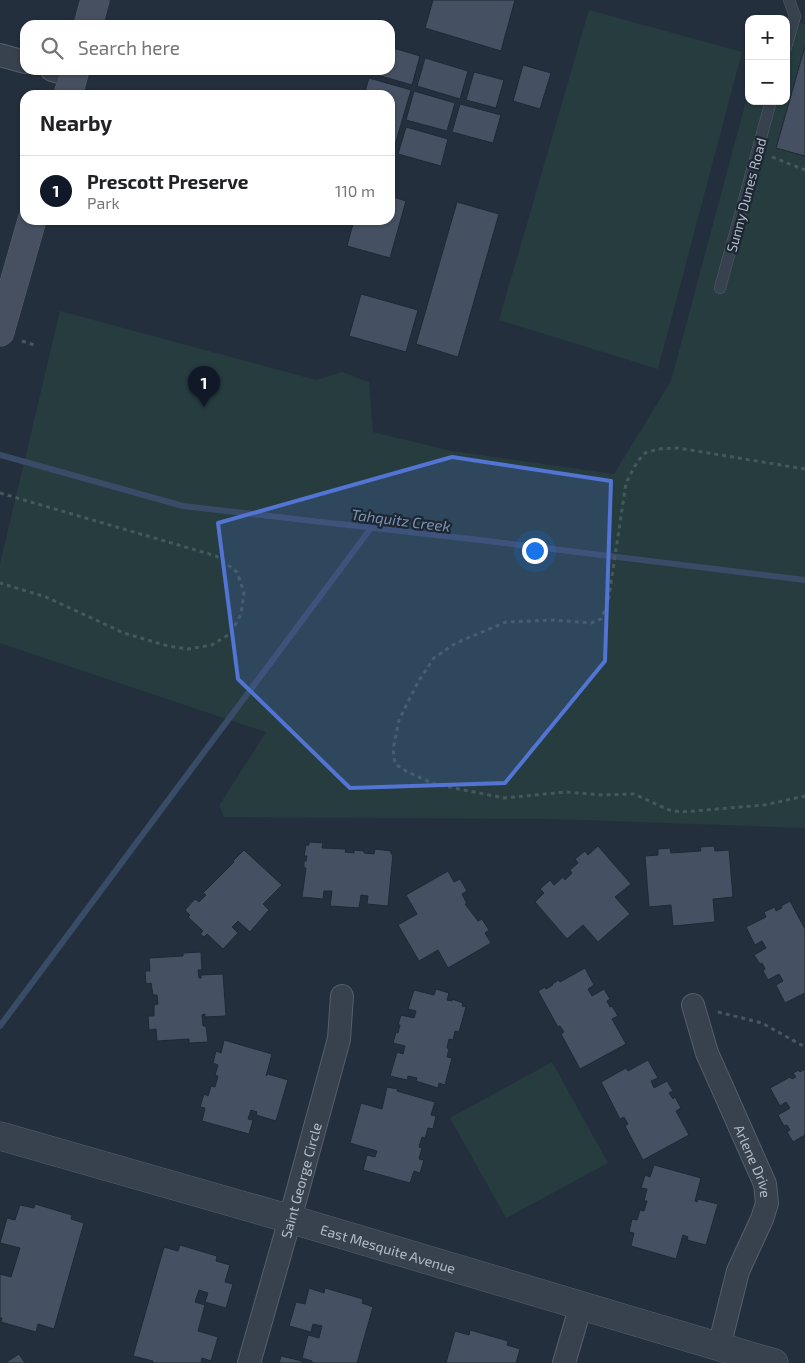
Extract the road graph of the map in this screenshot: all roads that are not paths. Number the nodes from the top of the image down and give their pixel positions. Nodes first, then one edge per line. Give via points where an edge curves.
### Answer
1 (95, 0) edge
2 (789, 0) edge
3 (89, 20) edge
4 (790, 33) edge
5 (0, 56) edge
6 (20, 61) edge
7 (770, 105) edge
8 (30, 225) edge
9 (720, 288) dead end
10 (2, 319) edge
11 (342, 996) dead end
12 (693, 1005) road end
13 (0, 1136) edge
14 (290, 1219) junction
15 (580, 1305) junction
16 (719, 1347) junction
17 (249, 1363) edge
18 (564, 1363) edge
19 (774, 1363) edge

1 - 3 main road
2 - 4 lane via 795,16
5 - 6 street
7 - 9 lane, Sunny Dunes Road
8 - 10 main road
11 - 14 street, Saint George Circle via 339,1039
12 - 16 street, Arlene Drive via 707,1053 765,1184 767,1203 738,1271
13 - 14 street, East Mesquite Avenue
14 - 15 street, East Mesquite Avenue
14 - 17 street, Saint George Circle
15 - 16 street, East Mesquite Avenue
15 - 18 street
16 - 19 street, East Mesquite Avenue

